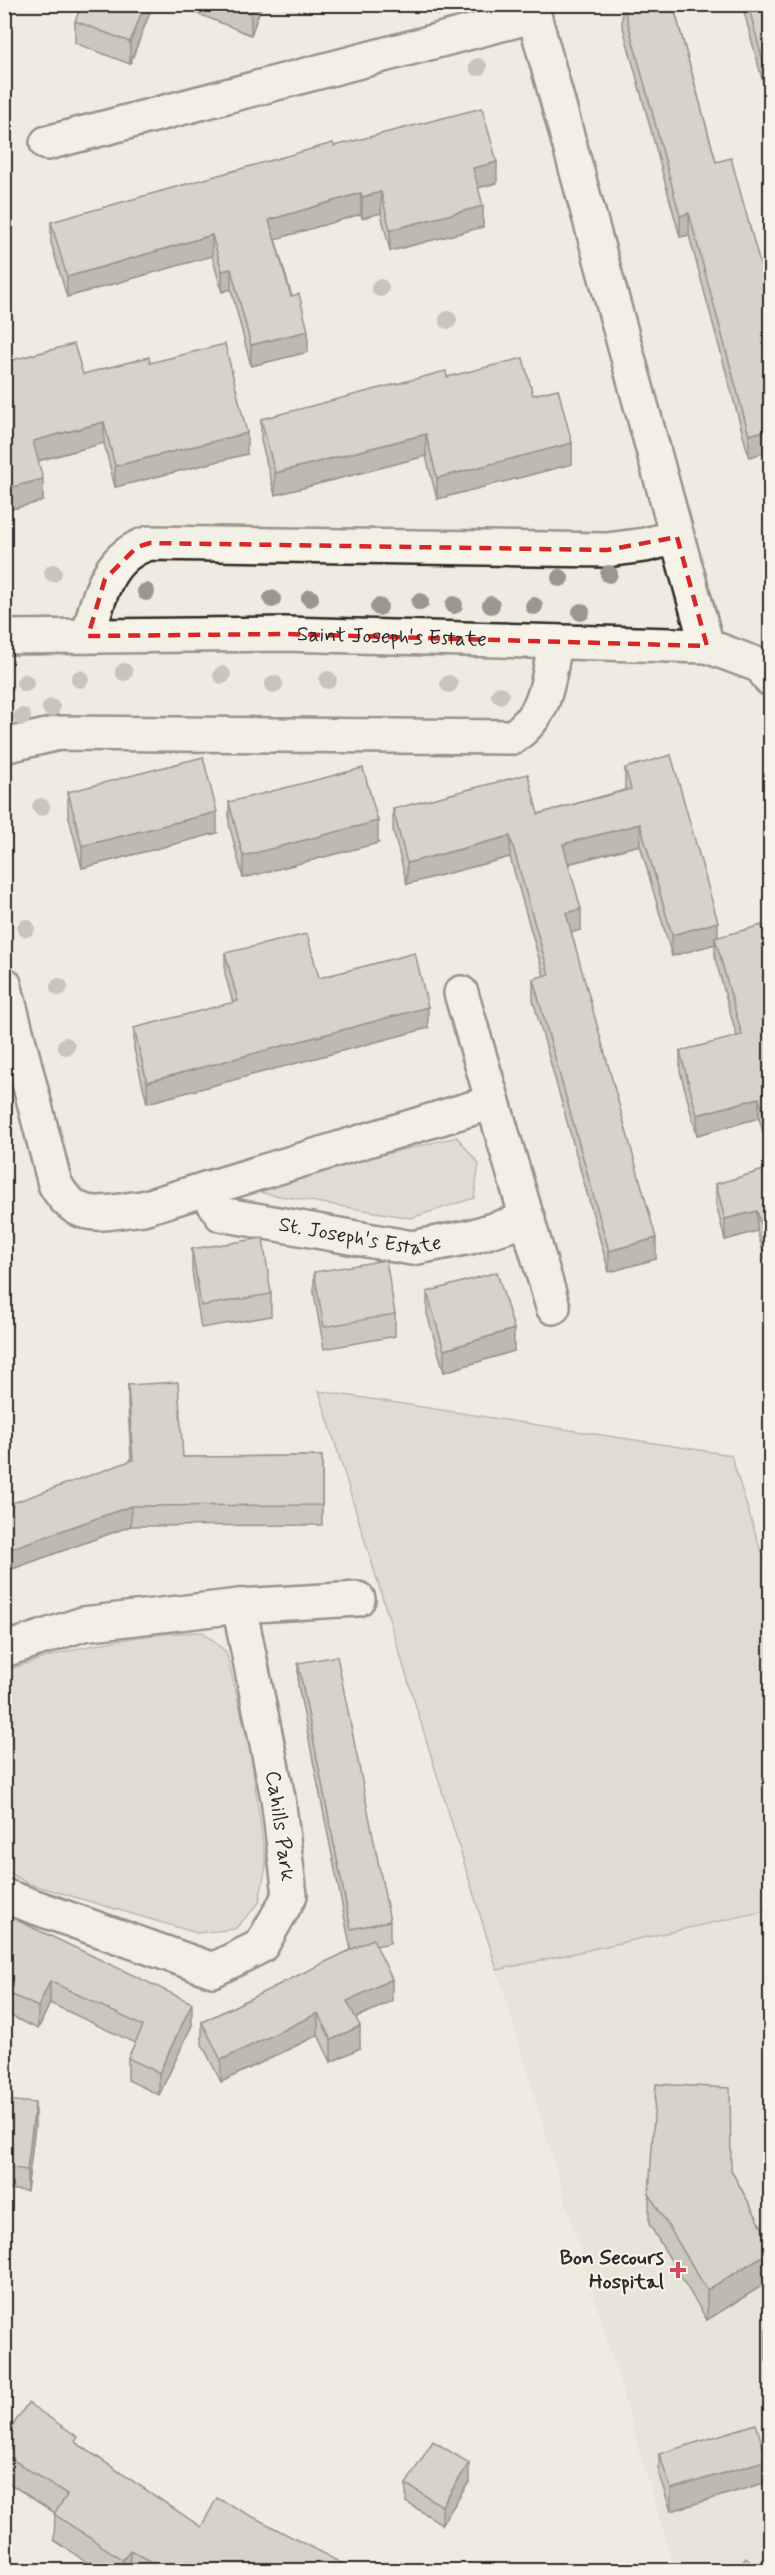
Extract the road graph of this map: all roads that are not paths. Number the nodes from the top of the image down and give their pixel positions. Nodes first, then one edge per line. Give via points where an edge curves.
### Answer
1 (532, 10) edge
2 (47, 144) dead end
3 (677, 537) junction
4 (88, 636) junction
5 (4, 637) edge
6 (555, 642) junction
7 (707, 646) junction
8 (767, 668) edge
9 (4, 746) edge
10 (4, 984) edge
11 (461, 993) dead end
12 (493, 1102) junction
13 (205, 1189) junction
14 (528, 1219) junction
15 (553, 1307) dead end
16 (358, 1599) dead end
17 (239, 1605) junction
18 (4, 1650) edge
19 (4, 1896) edge

1 - 2 street
1 - 3 street
3 - 4 street via 607,550 150,543 137,547 105,579
3 - 7 street
4 - 5 street, Saint Joseph's Estate
4 - 6 street, Saint Joseph's Estate via 285,634
6 - 7 street, Saint Joseph's Estate
6 - 9 street via 542,699 531,724 513,736 59,734
7 - 8 street, Saint Joseph's Estate
10 - 13 street via 55,1184 66,1203 88,1214 143,1208
11 - 12 street
12 - 13 street
12 - 14 street
13 - 14 street, St. Joseph's Estate via 221,1214 411,1248 470,1237
14 - 15 street
16 - 17 street
17 - 18 street via 83,1624
17 - 19 street, Cahills Park via 278,1798 290,1895 261,1946 213,1970

